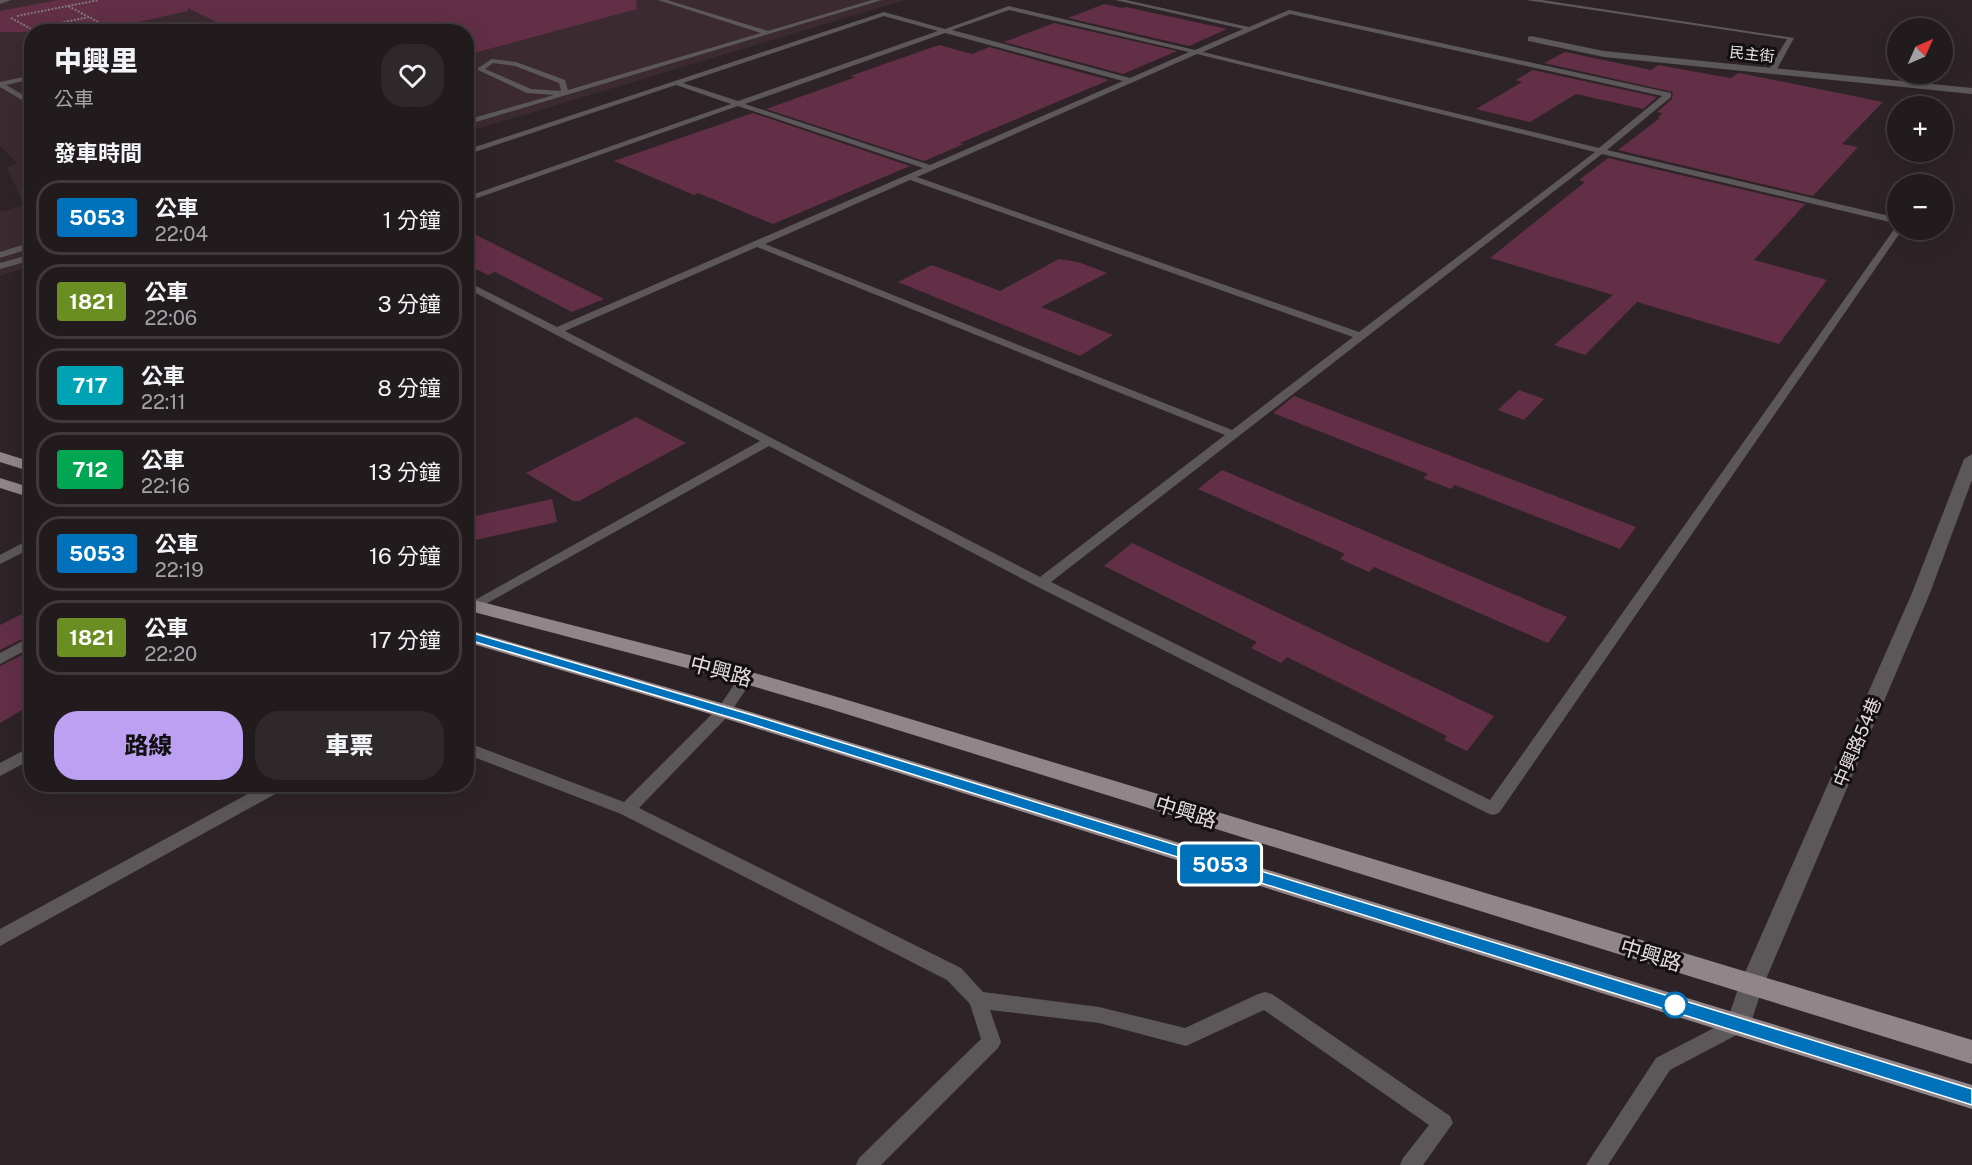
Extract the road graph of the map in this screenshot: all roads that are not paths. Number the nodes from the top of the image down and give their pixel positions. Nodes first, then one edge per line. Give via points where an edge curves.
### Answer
1 (8, 0) edge
2 (661, 0) edge
3 (879, 0) edge
4 (1118, 0) edge
5 (1529, 0) edge
6 (0, 2) edge
7 (1250, 29) junction
8 (949, 32) junction
9 (767, 33) junction
10 (1531, 39) dead end
11 (1196, 52) junction
12 (1772, 71) junction
13 (24, 79) edge
14 (1131, 81) junction
15 (676, 83) junction
16 (0, 84) edge
17 (1972, 91) edge
18 (565, 93) junction
19 (24, 99) edge
20 (739, 105) junction
21 (474, 121) edge
22 (474, 150) edge
23 (1601, 151) junction
24 (931, 168) junction
25 (909, 177) junction
26 (474, 197) edge
27 (1887, 218) edge
28 (1891, 240) edge
29 (757, 244) junction
30 (24, 248) edge
31 (0, 255) edge
32 (24, 259) edge
33 (0, 266) edge
34 (474, 288) edge
35 (557, 331) junction
36 (1360, 336) junction
37 (1233, 434) junction
38 (769, 441) junction
39 (0, 457) edge
40 (1972, 459) edge
41 (24, 464) edge
42 (0, 483) edge
43 (24, 490) edge
44 (24, 546) edge
45 (0, 560) edge
46 (1041, 583) junction
47 (474, 605) edge
48 (474, 609) edge
49 (474, 637) edge
50 (24, 646) edge
51 (0, 659) edge
52 (747, 677) junction
53 (724, 711) junction
54 (474, 751) edge
55 (24, 756) edge
56 (0, 770) edge
57 (265, 792) edge
58 (627, 810) junction
59 (0, 938) edge
60 (1751, 986) junction
61 (978, 1000) junction
62 (1739, 1024) junction
63 (1972, 1052) edge
64 (1972, 1097) edge
65 (866, 1165) edge
66 (1410, 1165) edge
67 (1596, 1165) edge

1 - 6 lane
2 - 9 lane
3 - 9 lane
4 - 7 lane
5 - 12 lane via 1791,38
7 - 11 lane
7 - 23 lane via 1289,12 1668,95
8 - 11 lane via 1009,8
8 - 14 lane
8 - 15 lane via 884,14
8 - 20 lane
9 - 18 lane
10 - 12 street, 民主街 via 1604,54
11 - 14 lane
11 - 23 lane
12 - 17 street, 民主街
13 - 16 lane
14 - 24 lane
15 - 20 lane
15 - 22 lane
16 - 19 lane
18 - 18 lane via 562,82 516,64 492,61 480,69 531,91
18 - 21 lane
20 - 24 lane
20 - 26 lane
23 - 27 lane
23 - 36 lane
24 - 25 lane
25 - 29 lane
25 - 36 lane
28 - 46 lane via 1493,809
29 - 35 lane
29 - 37 lane
30 - 31 lane
32 - 33 lane
34 - 35 lane
35 - 38 lane
36 - 37 lane
37 - 46 lane
38 - 46 lane
38 - 47 lane
39 - 41 main road
40 - 60 street, 中興路54巷 via 1921,593
42 - 43 main road
44 - 45 lane
48 - 52 main road, 中興路
49 - 53 main road, 中興路
50 - 51 lane
52 - 53 lane
52 - 60 main road, 中興路
53 - 58 lane
53 - 62 main road, 中興路
54 - 58 lane
55 - 56 lane
57 - 59 lane
58 - 61 lane via 954,974
60 - 62 street, 中興路54巷
60 - 63 main road, 中興路
61 - 65 lane via 991,1042
61 - 66 lane via 1099,1015 1186,1037 1265,1000 1443,1123
62 - 64 main road, 中興路
62 - 67 lane via 1663,1064

